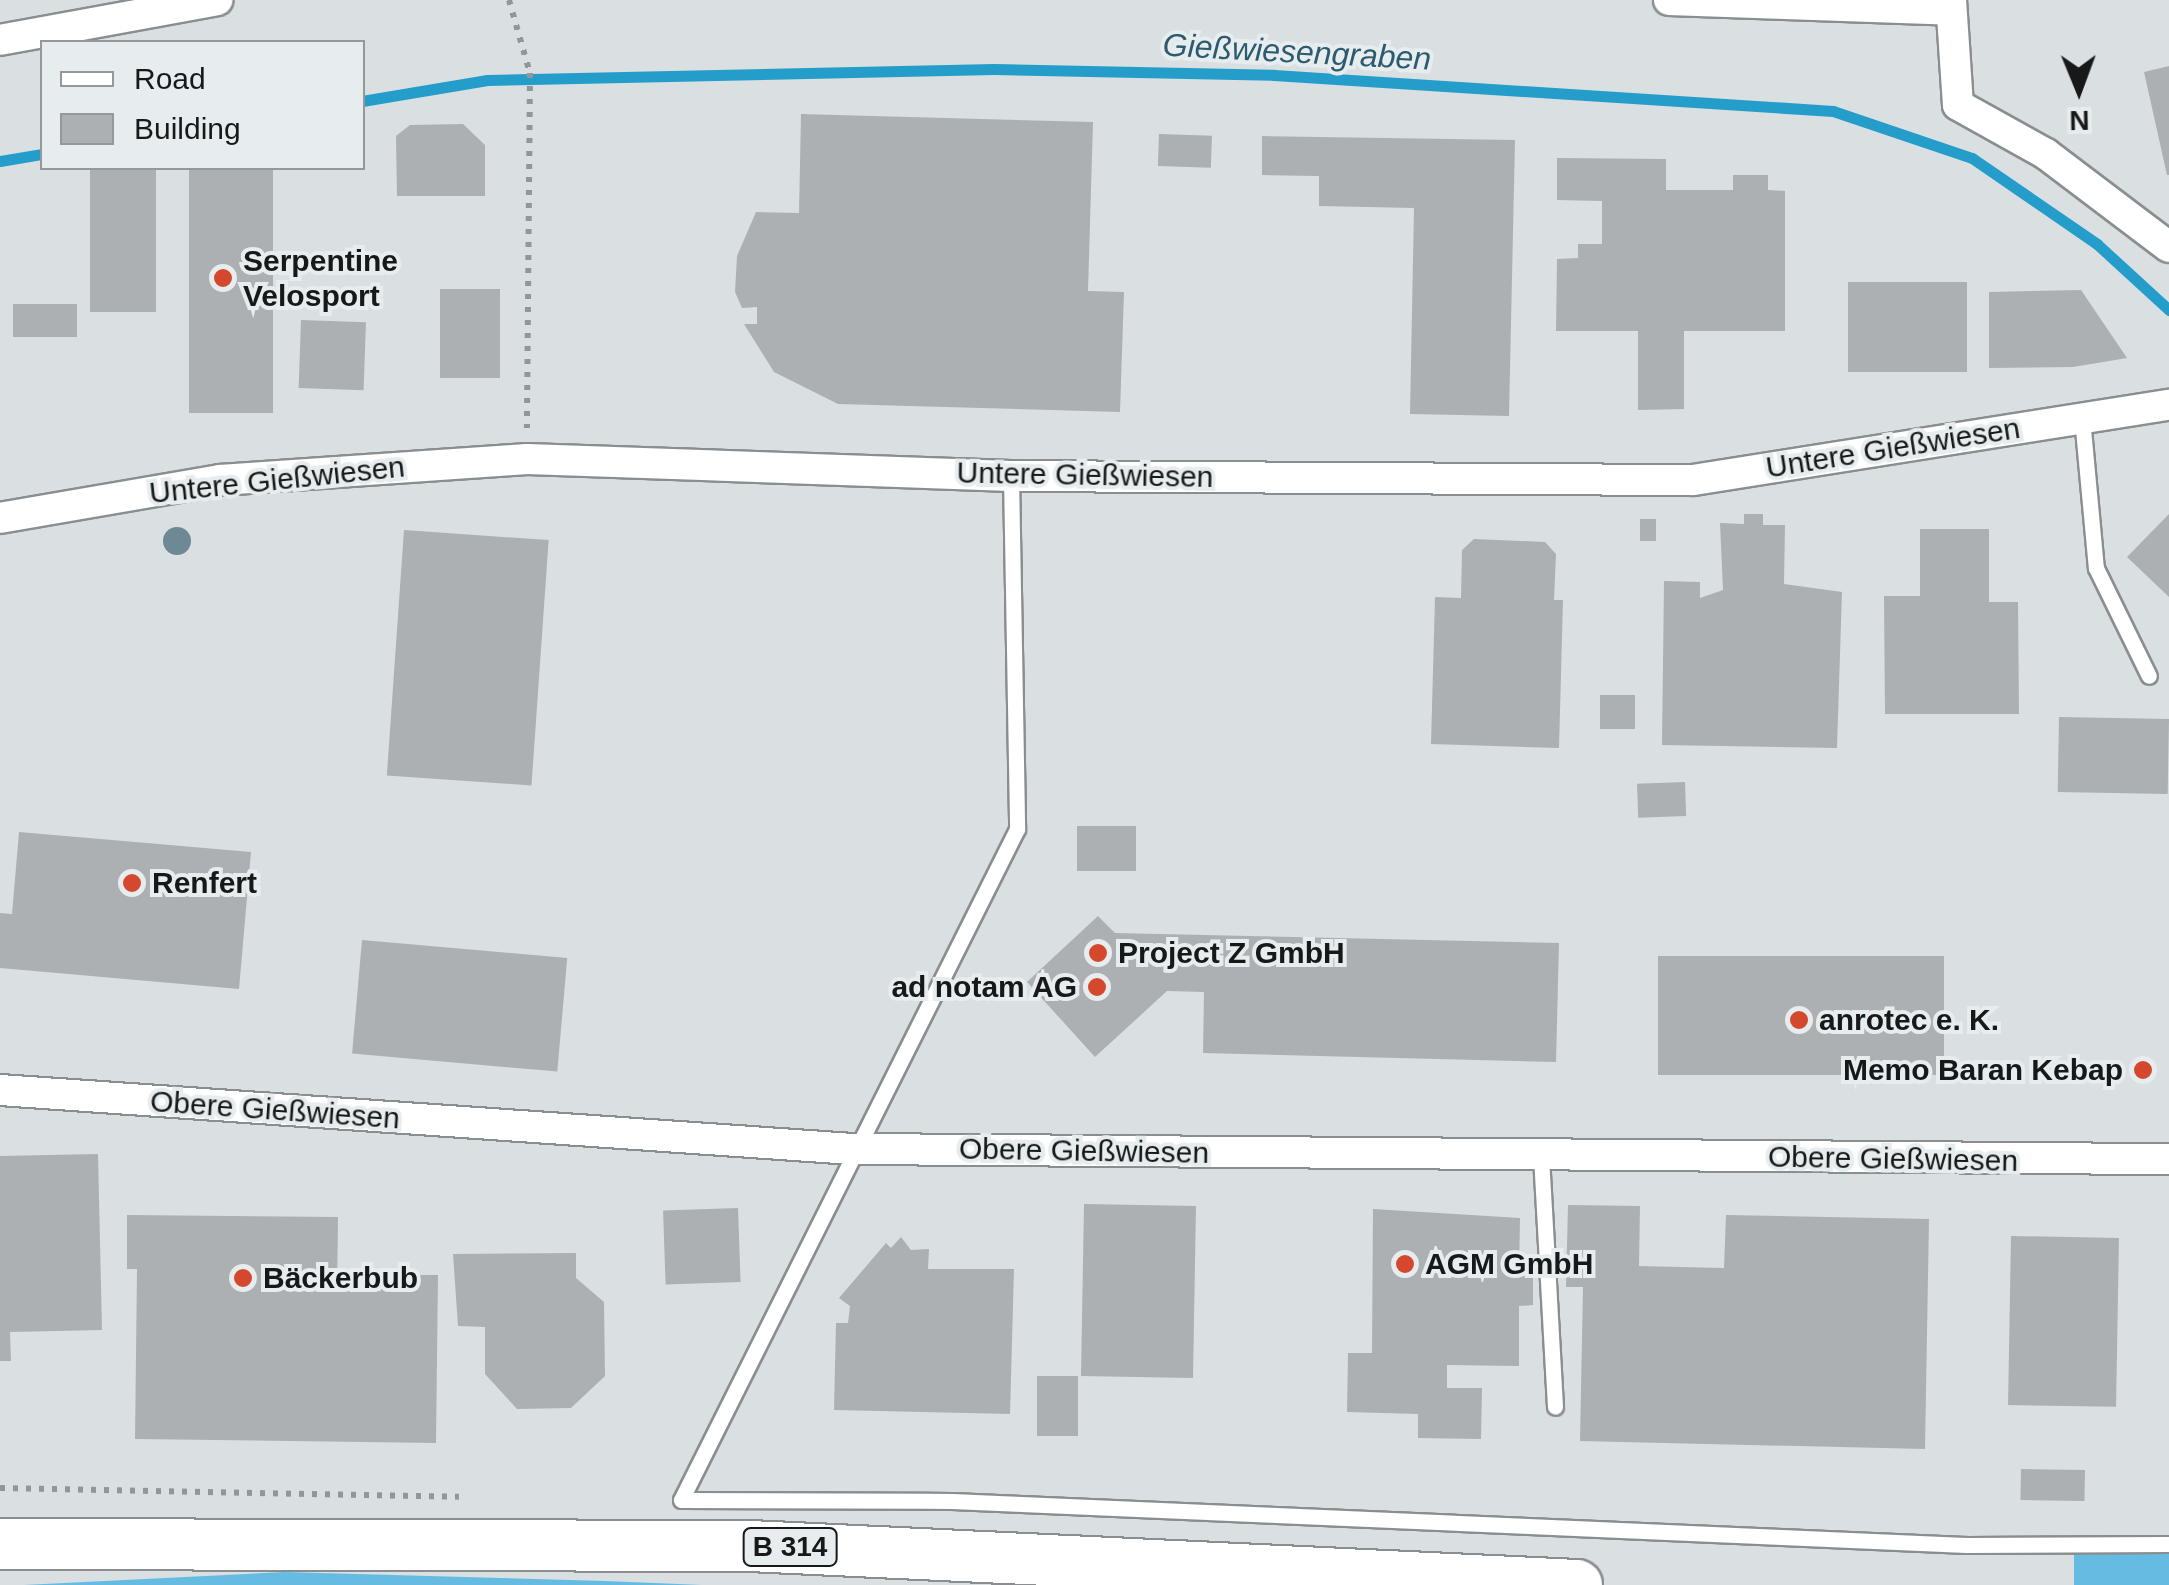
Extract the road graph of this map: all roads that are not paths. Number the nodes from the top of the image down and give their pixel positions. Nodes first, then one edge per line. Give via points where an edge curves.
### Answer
1 (217, 0) edge
2 (1669, 0) edge
3 (1951, 5) edge
4 (0, 40) edge
5 (2169, 247) edge
6 (2169, 404) edge
7 (2082, 418) junction
8 (1011, 476) junction
9 (0, 518) edge
10 (2150, 676) dead end
11 (0, 1090) edge
12 (854, 1149) junction
13 (1541, 1156) junction
14 (2169, 1159) edge
15 (1555, 1408) dead end
16 (1, 1544) edge
17 (2169, 1544) edge
18 (1577, 1585) edge

1 - 4 street
2 - 3 street
3 - 5 street via 1958,106 2046,154
6 - 7 street, Untere Gießwiesen
7 - 8 street, Untere Gießwiesen via 1694,480
7 - 10 lane via 2096,568
8 - 9 street, Untere Gießwiesen via 527,459 220,480
8 - 12 lane via 1018,828
11 - 12 street, Obere Gießwiesen
12 - 13 street, Obere Gießwiesen
12 - 17 lane via 681,1500 952,1501 1930,1544
13 - 14 street, Obere Gießwiesen
13 - 15 lane
16 - 18 main road, B 314 via 808,1547

